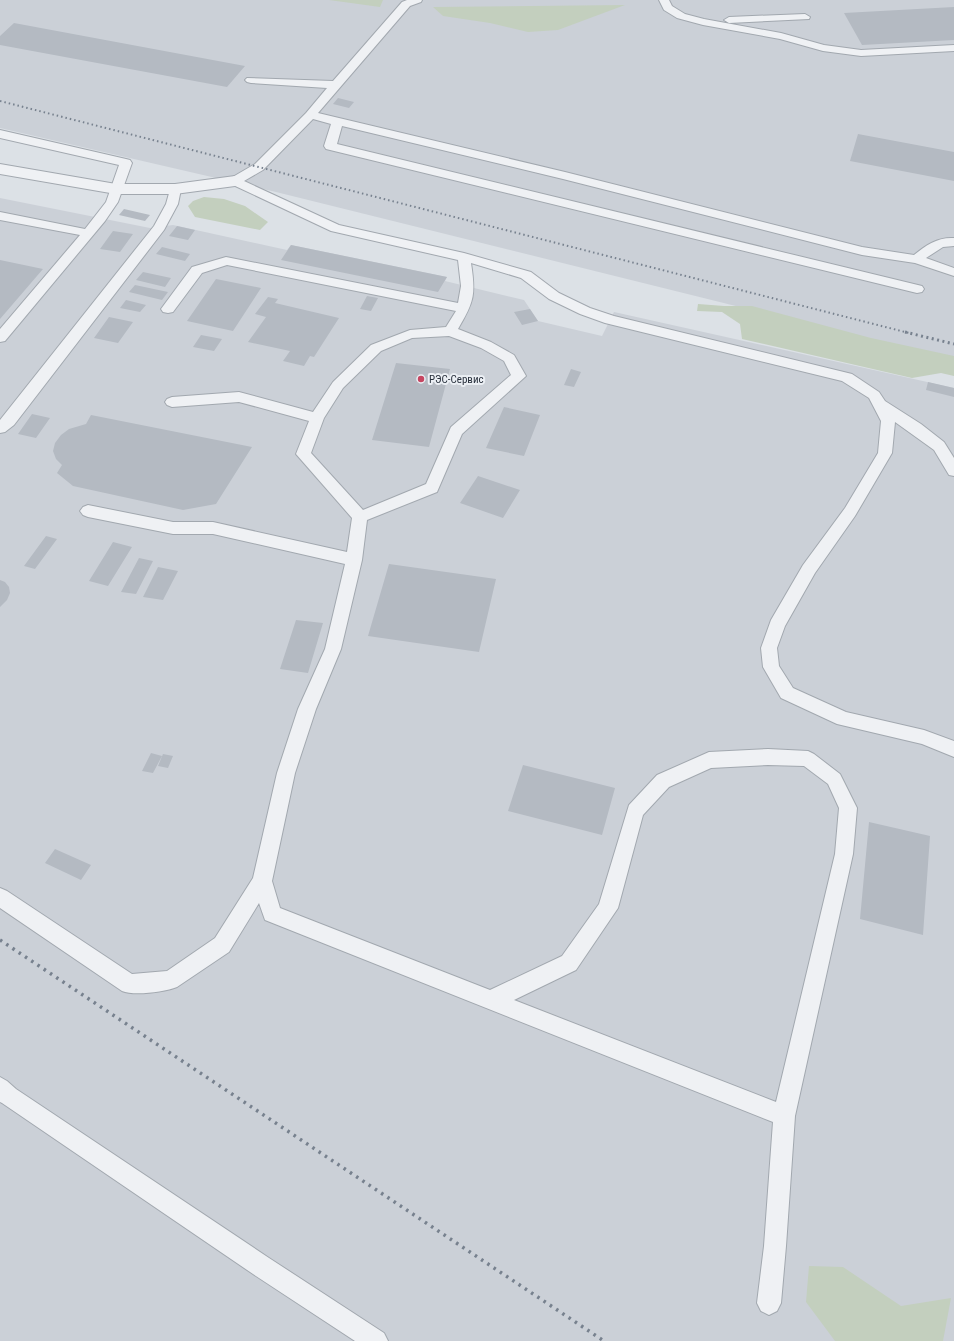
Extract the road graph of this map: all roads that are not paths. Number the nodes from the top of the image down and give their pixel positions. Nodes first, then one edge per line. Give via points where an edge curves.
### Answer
1 (417, 0) edge
2 (664, 0) edge
3 (805, 17) dead end
4 (703, 22) junction
5 (954, 48) edge
6 (251, 80) dead end
7 (336, 85) junction
8 (310, 115) junction
9 (338, 121) junction
10 (0, 134) edge
11 (0, 169) edge
12 (235, 181) junction
13 (175, 188) junction
14 (116, 189) junction
15 (0, 216) edge
16 (88, 233) junction
17 (954, 242) edge
18 (464, 257) junction
19 (917, 259) junction
20 (954, 272) edge
21 (917, 289) dead end
22 (464, 308) junction
23 (168, 309) dead end
24 (450, 332) junction
25 (0, 338) edge
26 (172, 402) dead end
27 (879, 405) junction
28 (317, 418) junction
29 (0, 428) edge
30 (954, 471) edge
31 (88, 511) dead end
32 (360, 517) junction
33 (354, 560) junction
34 (954, 749) edge
35 (262, 881) junction
36 (0, 897) edge
37 (491, 1000) junction
38 (0, 1088) edge
39 (784, 1116) junction
40 (769, 1303) dead end
41 (376, 1341) edge

1 - 7 lane via 406,4
2 - 4 lane via 668,8 681,16
3 - 4 lane
4 - 5 lane via 781,36 823,48 861,53
6 - 7 lane
7 - 8 lane
8 - 9 lane
8 - 12 lane via 259,167
9 - 19 lane via 862,251
9 - 21 lane via 330,146
10 - 14 lane via 126,163
11 - 14 street
12 - 13 street
12 - 18 lane via 335,228
13 - 14 street
13 - 29 lane via 172,204 160,227 9,422
14 - 16 lane via 112,202
15 - 16 lane
16 - 25 lane
17 - 19 lane via 933,246
18 - 22 lane via 468,286
18 - 27 lane via 526,275 554,296 610,320 847,377 874,395
19 - 20 lane
22 - 23 lane via 226,261 197,270
22 - 24 lane
24 - 28 lane via 410,334 376,348 338,385
24 - 32 lane via 486,345 509,358 519,376 456,431 432,488
26 - 28 lane via 239,397
27 - 30 lane via 939,446
27 - 34 lane via 888,421 885,453 850,512 809,569 777,625 769,648 771,667 787,693 843,719 924,737
28 - 32 lane via 303,454
31 - 33 lane via 173,528 213,528
32 - 33 lane
33 - 35 lane via 333,649 307,709 286,773
35 - 36 lane via 222,945 170,980 129,984
35 - 37 lane via 272,914
37 - 39 lane
37 - 39 lane via 569,963 608,908 635,811 663,780 709,760 768,757 808,759 834,778 848,808 844,854
38 - 41 lane
39 - 40 lane

